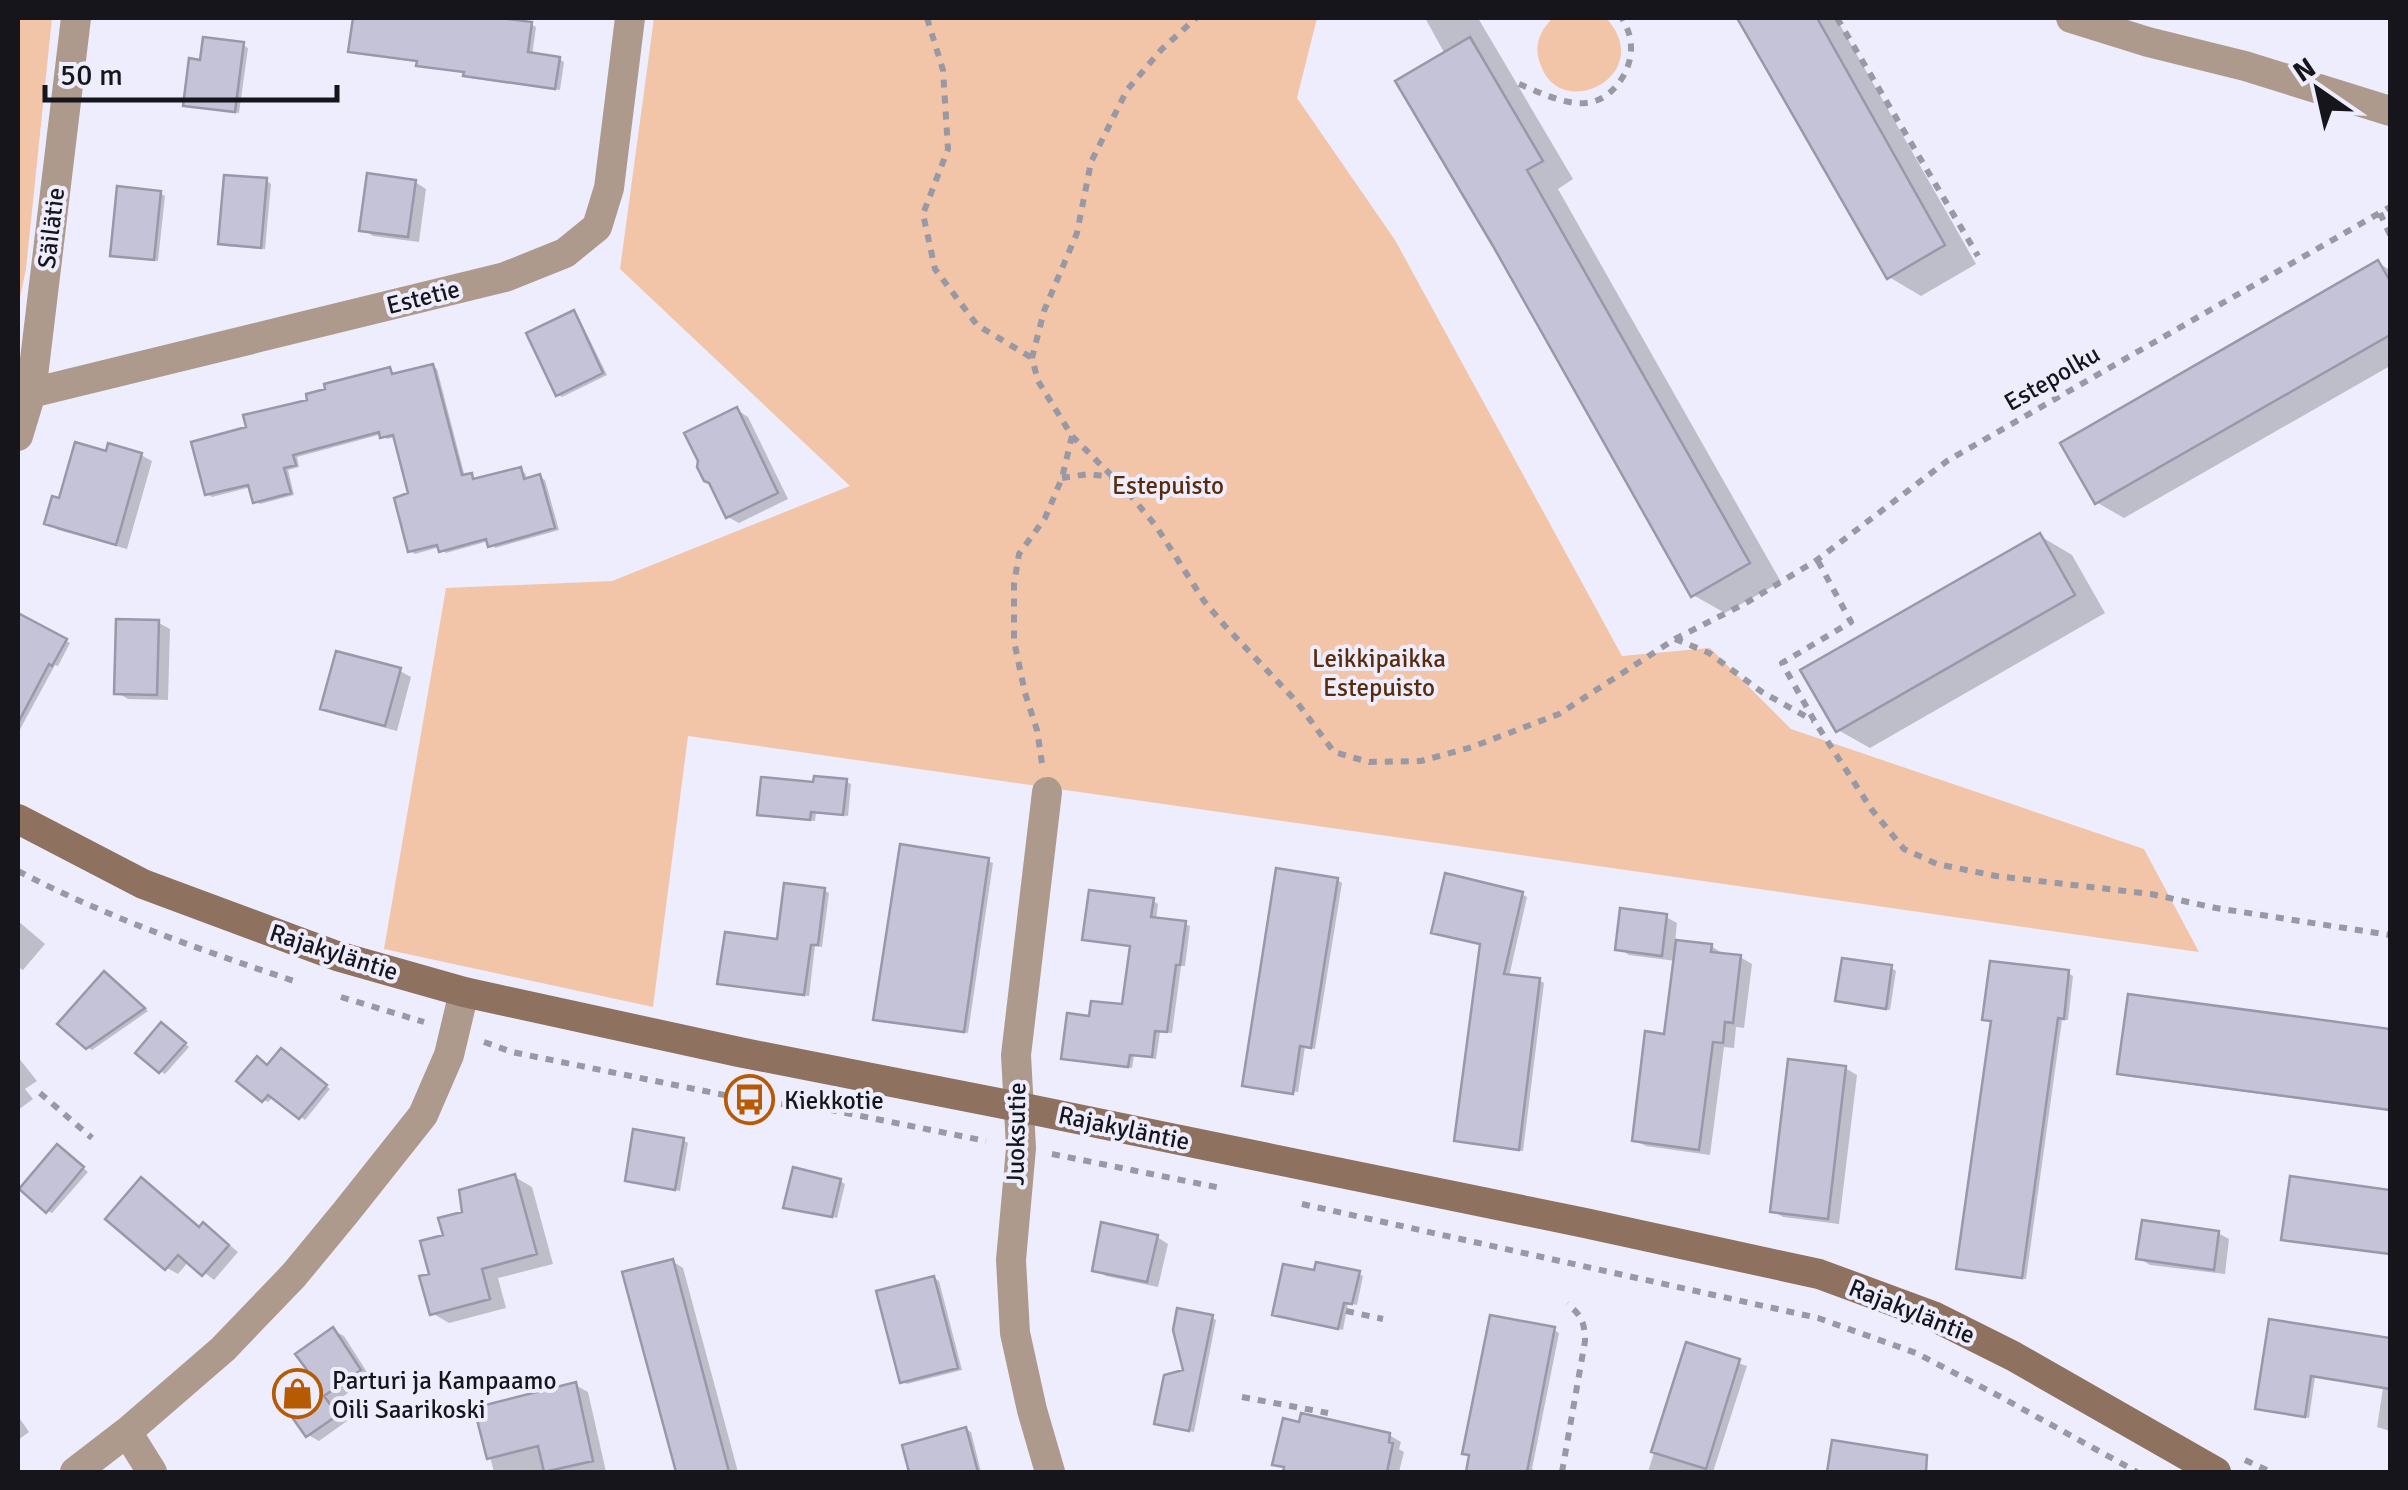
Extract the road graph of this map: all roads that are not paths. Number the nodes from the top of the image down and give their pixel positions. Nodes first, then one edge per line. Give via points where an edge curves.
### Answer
1 (76, 18) edge
2 (630, 18) edge
3 (2071, 18) edge
4 (2390, 111) edge
5 (31, 393) junction
6 (18, 436) edge
7 (1047, 792) road end
8 (18, 819) edge
9 (464, 992) junction
10 (1020, 1106) junction
11 (127, 1432) junction
12 (2227, 1465) edge
13 (75, 1472) edge
14 (152, 1472) edge
15 (1050, 1472) edge

1 - 5 street, Säilätie
2 - 5 street, Estetie via 609,188 597,227 565,253 505,277
3 - 4 street
5 - 6 street, Säilätie
7 - 10 street, Juoksutie via 1016,1054
8 - 9 street, Rajakyläntie via 143,884 337,956
9 - 10 street, Rajakyläntie
9 - 11 street via 449,1055 423,1115 294,1275
10 - 12 street, Rajakyläntie via 1820,1274 1948,1323
10 - 15 street, Juoksutie via 1011,1260 1016,1333
11 - 13 street
11 - 14 street

